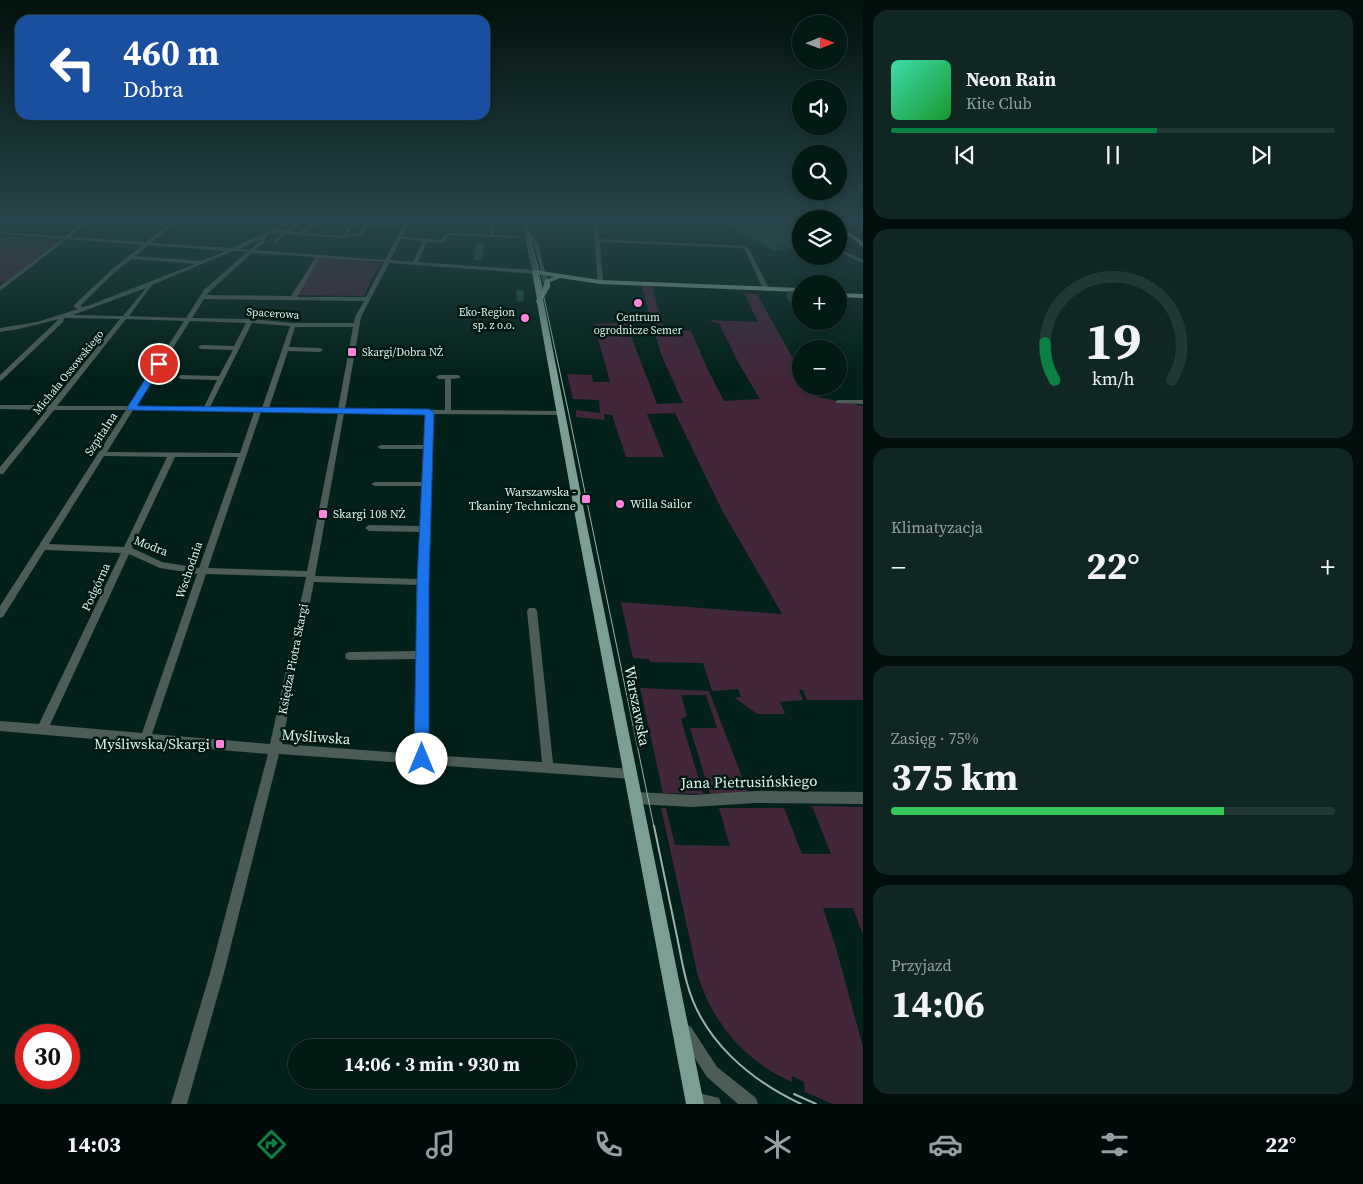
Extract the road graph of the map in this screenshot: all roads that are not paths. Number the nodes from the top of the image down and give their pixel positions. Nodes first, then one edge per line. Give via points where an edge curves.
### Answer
1 (24, 271) edge
2 (115, 271) edge
3 (182, 271) edge
4 (229, 271) edge
5 (309, 271) edge
6 (383, 271) edge
7 (517, 271) edge
8 (543, 271) edge
9 (600, 271) edge
10 (757, 271) edge
11 (535, 272) junction
12 (544, 274) junction
13 (562, 277) junction
14 (546, 282) junction
15 (600, 282) junction
16 (150, 284) junction
17 (0, 289) edge
18 (766, 289) junction
19 (792, 291) edge
20 (847, 293) edge
21 (863, 294) edge
22 (202, 297) junction
23 (293, 298) junction
24 (368, 299) junction
25 (540, 301) junction
26 (83, 310) junction
27 (62, 316) junction
28 (124, 319) junction
29 (188, 320) junction
30 (250, 321) junction
31 (292, 325) junction
32 (357, 325) junction
33 (0, 330) edge
34 (14, 331) dead end
35 (0, 335) edge
36 (201, 347) dead end
37 (236, 348) junction
38 (286, 349) junction
39 (320, 350) dead end
40 (180, 377) dead end
41 (439, 377) dead end
42 (448, 377) junction
43 (458, 377) dead end
44 (222, 378) junction
45 (0, 379) edge
46 (838, 402) dead end
47 (863, 402) edge
48 (0, 407) edge
49 (53, 407) junction
50 (131, 408) junction
51 (206, 409) junction
52 (262, 410) junction
53 (342, 412) junction
54 (429, 412) junction
55 (448, 412) junction
56 (561, 413) junction
57 (380, 447) dead end
58 (428, 447) junction
59 (101, 454) junction
60 (172, 454) junction
61 (242, 455) junction
62 (0, 472) edge
63 (375, 484) dead end
64 (427, 484) junction
65 (369, 528) dead end
66 (425, 529) junction
67 (42, 548) junction
68 (128, 550) junction
69 (201, 571) junction
70 (310, 577) junction
71 (423, 582) junction
72 (532, 611) dead end
73 (0, 614) edge
74 (422, 655) junction
75 (350, 656) dead end
76 (0, 726) edge
77 (42, 730) junction
78 (145, 739) junction
79 (275, 749) junction
80 (422, 759) junction
81 (548, 768) junction
82 (631, 774) junction
83 (636, 798) junction
84 (863, 798) edge
85 (677, 1011) junction
86 (695, 1102) edge
87 (179, 1104) edge
88 (713, 1104) edge
89 (750, 1104) edge

1 - 17 street
2 - 26 street via 76,306
3 - 16 street
4 - 22 street, Szpitalna
5 - 23 street
6 - 24 street, Księdza Piotra Skargi
7 - 11 street
8 - 12 street, Warszawska
9 - 15 street
10 - 18 street
11 - 12 main road
11 - 25 main road, Warszawska
12 - 13 main road
12 - 14 street, Warszawska
13 - 14 main road via 550,278
13 - 15 main road
14 - 25 main road, Warszawska
15 - 18 main road
16 - 26 street
16 - 28 street, Michała Ossowskiego
18 - 19 main road
20 - 21 main road
22 - 23 street
22 - 29 street, Szpitalna
23 - 24 street
24 - 32 street, Księdza Piotra Skargi
25 - 56 main road, Warszawska
26 - 27 street
27 - 28 street, Spacerowa
27 - 33 street
27 - 45 street
28 - 29 street, Spacerowa
28 - 49 street, Michała Ossowskiego
29 - 30 street, Spacerowa
29 - 50 street, Szpitalna
30 - 31 street, Spacerowa
30 - 37 street
31 - 32 street, Spacerowa
31 - 38 street, Wschodnia
32 - 53 street, Księdza Piotra Skargi
34 - 35 street
36 - 37 street
37 - 44 street
38 - 39 street
38 - 52 street, Wschodnia
40 - 44 street
41 - 42 street
42 - 43 street
42 - 55 street
44 - 51 street
46 - 47 street
48 - 49 street
49 - 50 street
49 - 62 street, Michała Ossowskiego
50 - 51 street
50 - 59 street, Szpitalna
51 - 52 street
52 - 53 street
52 - 61 street, Wschodnia
53 - 54 street
53 - 70 street, Księdza Piotra Skargi
54 - 55 street
54 - 58 street
55 - 56 street
56 - 82 main road, Warszawska
57 - 58 street
58 - 64 street
59 - 60 street
59 - 67 street, Szpitalna
60 - 61 street
60 - 68 street, Podgórna
61 - 69 street, Wschodnia
63 - 64 street
64 - 66 street
65 - 66 street
66 - 71 street
67 - 68 street, Modra
67 - 73 street, Szpitalna
68 - 69 street, Modra via 160,565
68 - 77 street, Podgórna
69 - 70 street, Modra
69 - 78 street, Wschodnia
70 - 71 street, Modra
70 - 79 street, Księdza Piotra Skargi
71 - 74 street
72 - 81 street
74 - 75 street
74 - 80 street
76 - 77 street, Myśliwska
77 - 78 street, Myśliwska
78 - 79 street, Myśliwska
79 - 80 street, Myśliwska
79 - 87 street, Księdza Piotra Skargi
80 - 81 street, Myśliwska
81 - 82 street, Myśliwska
82 - 83 main road, Warszawska
83 - 84 street, Jana Pietrusińskiego via 692,801
83 - 85 main road, Warszawska
85 - 86 main road, Warszawska
85 - 89 street via 703,1060
86 - 88 street, Warszawska

